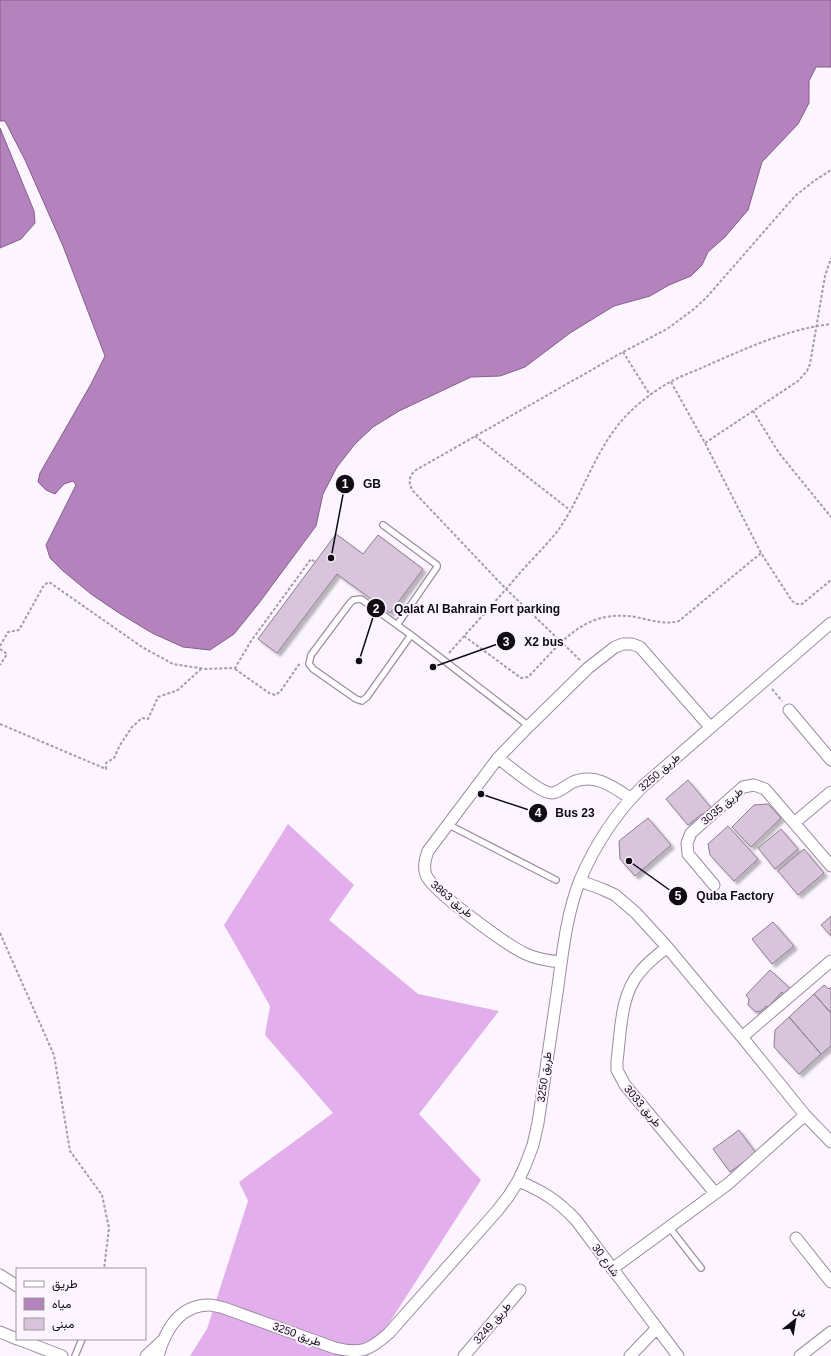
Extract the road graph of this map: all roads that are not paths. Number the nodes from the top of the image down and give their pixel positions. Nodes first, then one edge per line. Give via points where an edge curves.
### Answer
1 (383, 525) dead end
2 (831, 623) edge
3 (398, 625) junction
4 (411, 635) junction
5 (790, 710) road end
6 (529, 726) junction
7 (710, 727) junction
8 (498, 758) junction
9 (831, 760) edge
10 (831, 792) edge
11 (630, 798) junction
12 (794, 823) junction
13 (449, 825) junction
14 (831, 866) edge
15 (556, 880) dead end
16 (580, 881) junction
17 (714, 885) dead end
18 (667, 947) junction
19 (831, 961) edge
20 (562, 962) junction
21 (742, 1036) junction
22 (805, 1115) junction
23 (831, 1142) edge
24 (518, 1181) junction
25 (715, 1193) junction
26 (669, 1227) junction
27 (796, 1238) dead end
28 (701, 1268) dead end
29 (612, 1269) junction
30 (1, 1279) edge
31 (831, 1282) edge
32 (16, 1286) edge
33 (520, 1290) dead end
34 (657, 1328) junction
35 (0, 1332) edge
36 (831, 1332) edge
37 (16, 1339) edge
38 (20, 1340) edge
39 (82, 1340) edge
40 (162, 1341) junction
41 (62, 1356) edge
42 (75, 1356) edge
43 (146, 1356) edge
44 (158, 1356) edge
45 (464, 1356) edge
46 (630, 1356) edge
47 (678, 1356) edge
48 (800, 1356) edge

1 - 3 lane via 437,566
2 - 7 street, طريق 3250
3 - 4 lane
3 - 4 lane via 361,599 353,600 309,658 309,664 362,701
4 - 6 lane
5 - 9 street
6 - 7 street, طريق 3863 via 588,668 616,647 632,644 640,647
6 - 8 street, طريق 3863
7 - 11 street, طريق 3250
8 - 11 street via 544,792 554,794 579,779 606,783
8 - 13 street, طريق 3863
10 - 12 street
11 - 16 street, طريق 3250 via 602,836
12 - 14 street, طريق 3035
12 - 17 street, طريق 3035 via 765,789 754,785 743,787 690,833 687,843 688,854
13 - 15 lane
13 - 20 street, طريق 3863 via 428,851 425,859 424,867 430,882 460,908 513,946 536,958
16 - 18 street via 602,889 624,902
16 - 20 street, طريق 3250 via 568,922
18 - 21 street
18 - 25 street, طريق 3033 via 640,971 628,992 624,1006 617,1070 625,1085
19 - 21 street
20 - 24 street, طريق 3250 via 538,1123 533,1145
21 - 22 street
22 - 23 street
22 - 25 street
24 - 29 street, شارع 30 via 540,1190 564,1207
24 - 40 street, طريق 3250 via 497,1211 389,1333 366,1349 352,1352 335,1348 210,1305 194,1307 180,1314
25 - 26 street
26 - 28 lane
26 - 29 street
27 - 31 street
29 - 34 street, شارع 30
30 - 32 street
33 - 45 street, طريق 3249
34 - 46 street
34 - 47 street, شارع 30
35 - 37 street
36 - 48 street
38 - 41 street
39 - 42 lane
40 - 43 street, طريق 3250
40 - 44 street, طريق 3250

